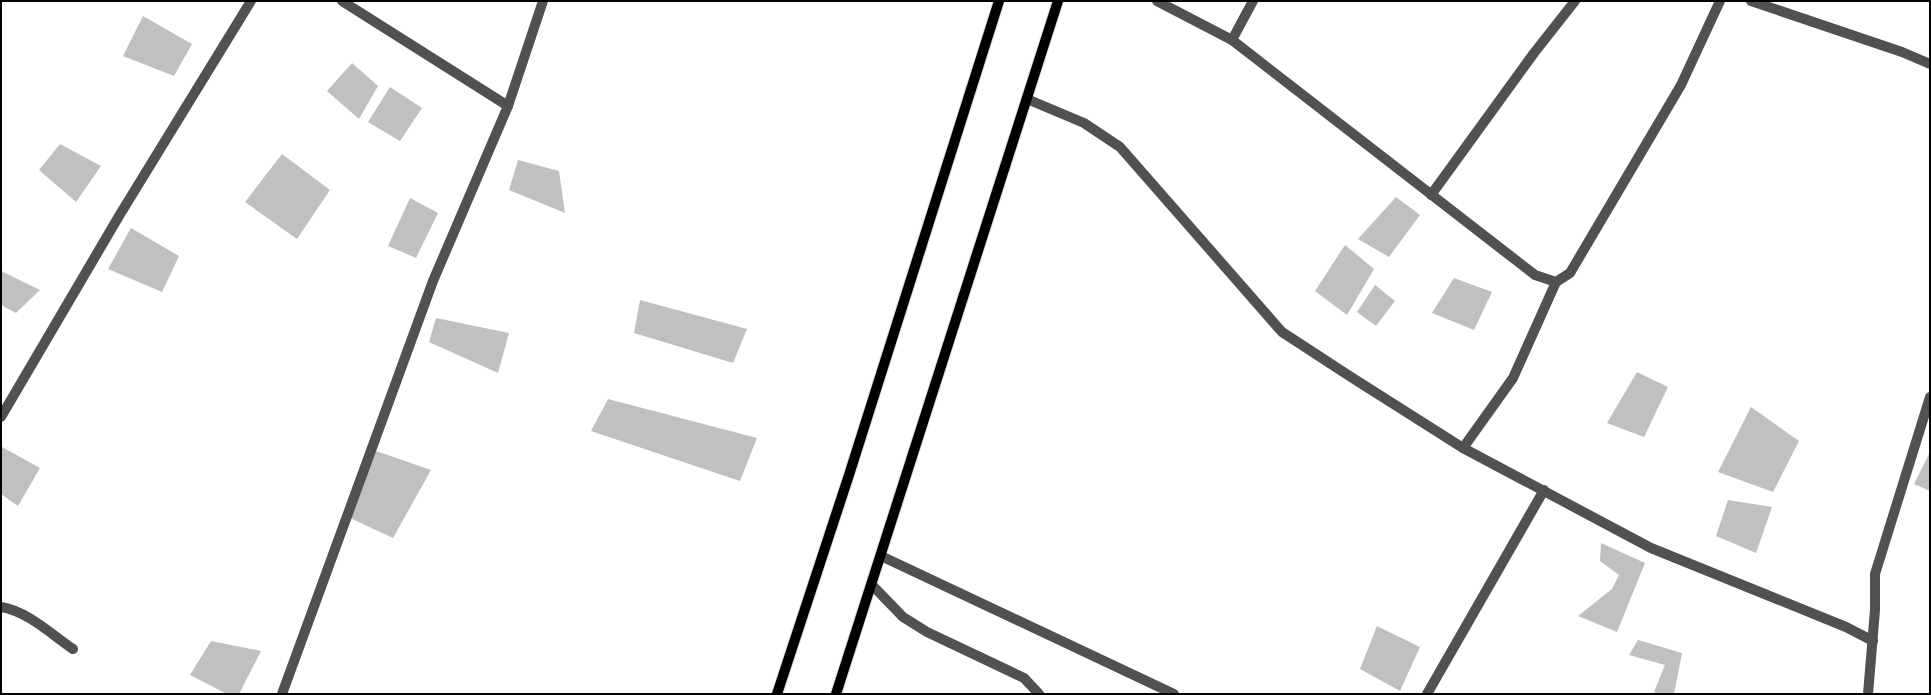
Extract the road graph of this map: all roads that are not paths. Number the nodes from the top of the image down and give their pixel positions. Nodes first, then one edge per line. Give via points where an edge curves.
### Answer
1 (251, 1) edge
2 (342, 1) edge
3 (543, 1) edge
4 (999, 1) edge
5 (1058, 1) edge
6 (1157, 1) edge
7 (1253, 1) edge
8 (1575, 1) edge
9 (1720, 1) edge
10 (1751, 1) edge
11 (1232, 40) junction
12 (1930, 64) edge
13 (1027, 99) junction
14 (508, 106) junction
15 (1432, 195) junction
16 (1556, 282) junction
17 (1930, 397) edge
18 (1, 417) edge
19 (1463, 448) junction
20 (1544, 490) junction
21 (881, 556) junction
22 (872, 585) junction
23 (1, 606) edge
24 (1873, 641) junction
25 (73, 649) dead end
26 (282, 694) edge
27 (777, 694) edge
28 (836, 694) edge
29 (1039, 694) edge
30 (1174, 694) edge
31 (1427, 694) edge
32 (1868, 694) edge

1 - 18 street via 119,216
2 - 14 street
3 - 14 street
4 - 27 main road
5 - 13 main road
6 - 11 street
7 - 11 street
8 - 15 street
9 - 16 street via 1677,91 1570,273
10 - 12 street via 1902,52
11 - 15 street
13 - 19 street via 1084,123 1120,147 1282,332
13 - 21 main road
14 - 26 street via 433,281
15 - 16 street via 1535,275
16 - 19 street via 1513,378
17 - 24 street via 1875,574
19 - 20 street
20 - 24 street via 1651,548 1846,627
20 - 31 street
21 - 22 main road
21 - 30 street
22 - 28 main road
22 - 29 street via 909,620 927,632 1024,678
23 - 25 street via 28,618
24 - 32 street

